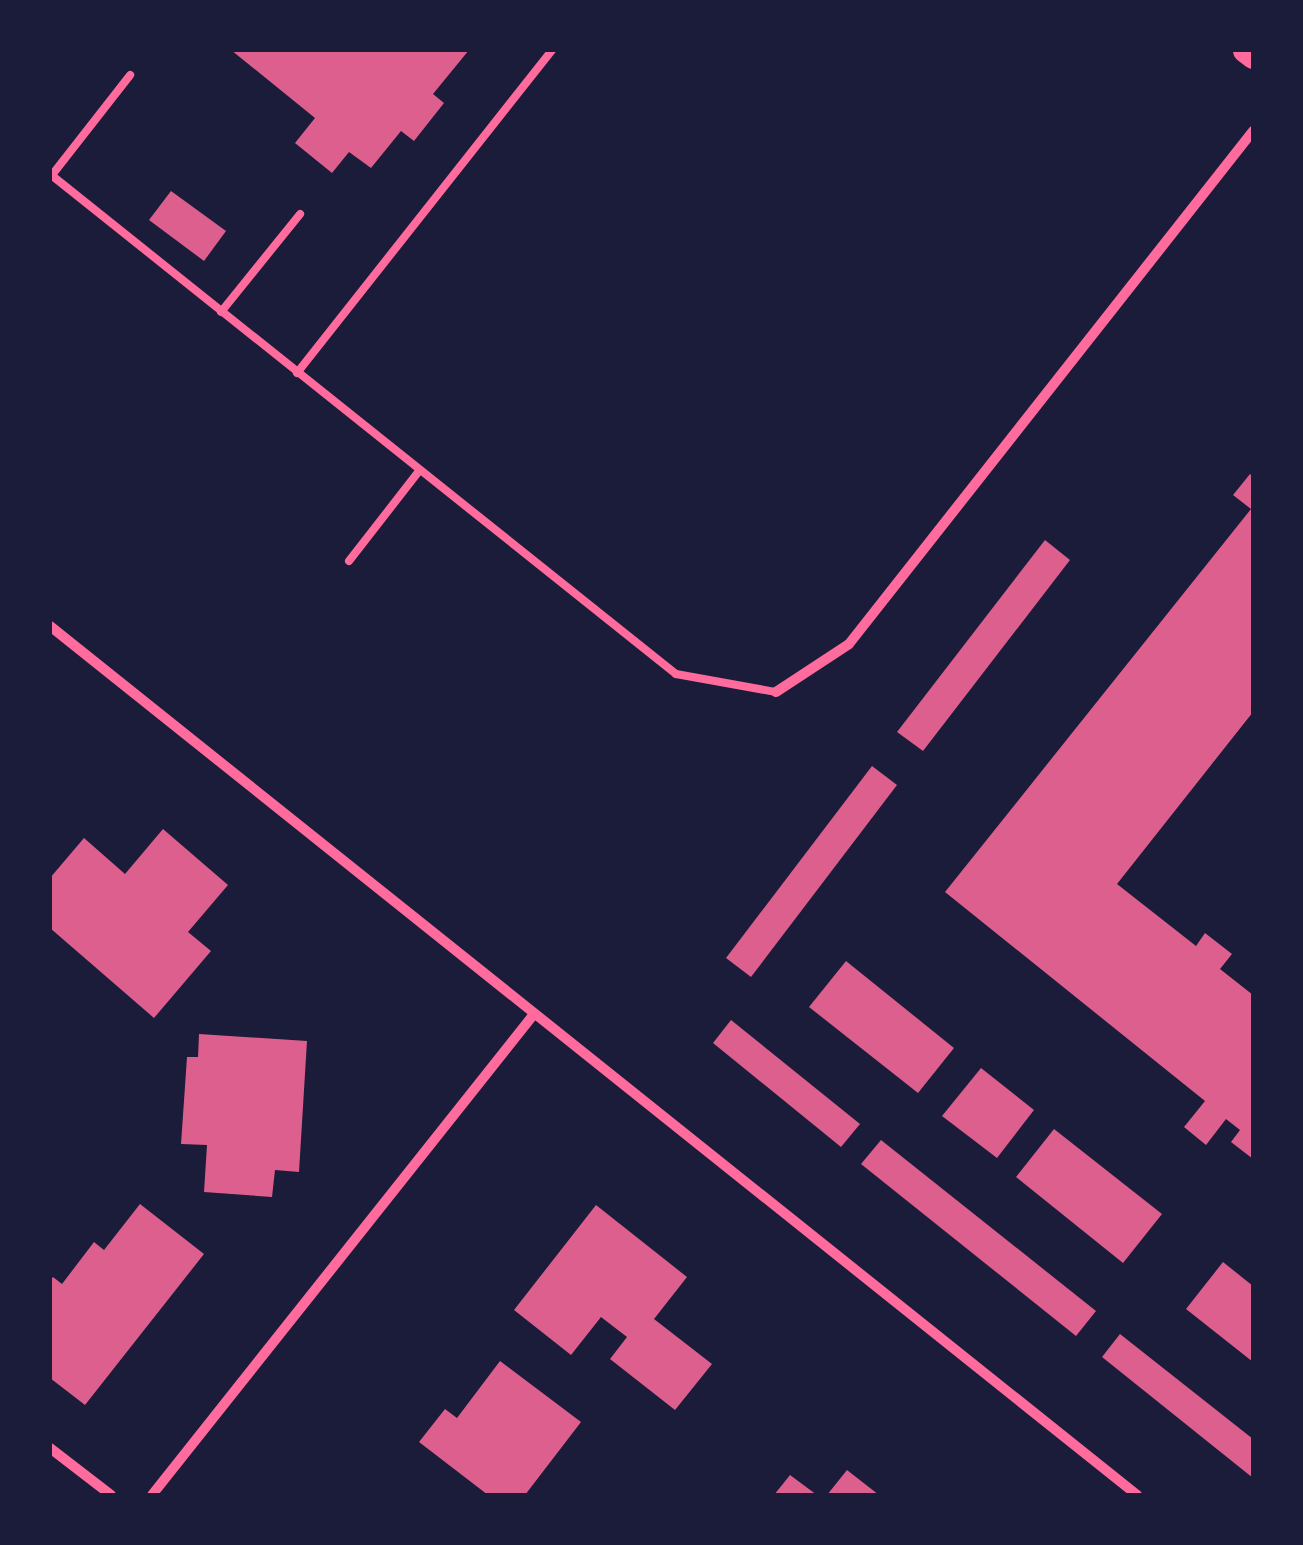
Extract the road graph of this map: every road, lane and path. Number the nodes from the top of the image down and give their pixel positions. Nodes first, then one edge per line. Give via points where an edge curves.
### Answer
1 (552, 50) edge
2 (1245, 50) edge
3 (1253, 56) edge
4 (130, 75) dead end
5 (1253, 130) edge
6 (51, 175) edge
7 (300, 214) dead end
8 (221, 312) junction
9 (297, 373) junction
10 (419, 471) junction
11 (349, 561) dead end
12 (50, 626) edge
13 (776, 692) joint
14 (534, 1014) junction
15 (50, 1448) edge
16 (111, 1495) edge
17 (152, 1495) edge
18 (1137, 1495) edge

1 - 9 lane
2 - 3 main road
4 - 6 lane
5 - 13 street via 849,644
6 - 8 lane
7 - 8 lane
8 - 9 lane
9 - 10 lane
10 - 11 lane
10 - 13 lane via 676,674
12 - 14 street
14 - 17 street
14 - 18 street
15 - 16 street

